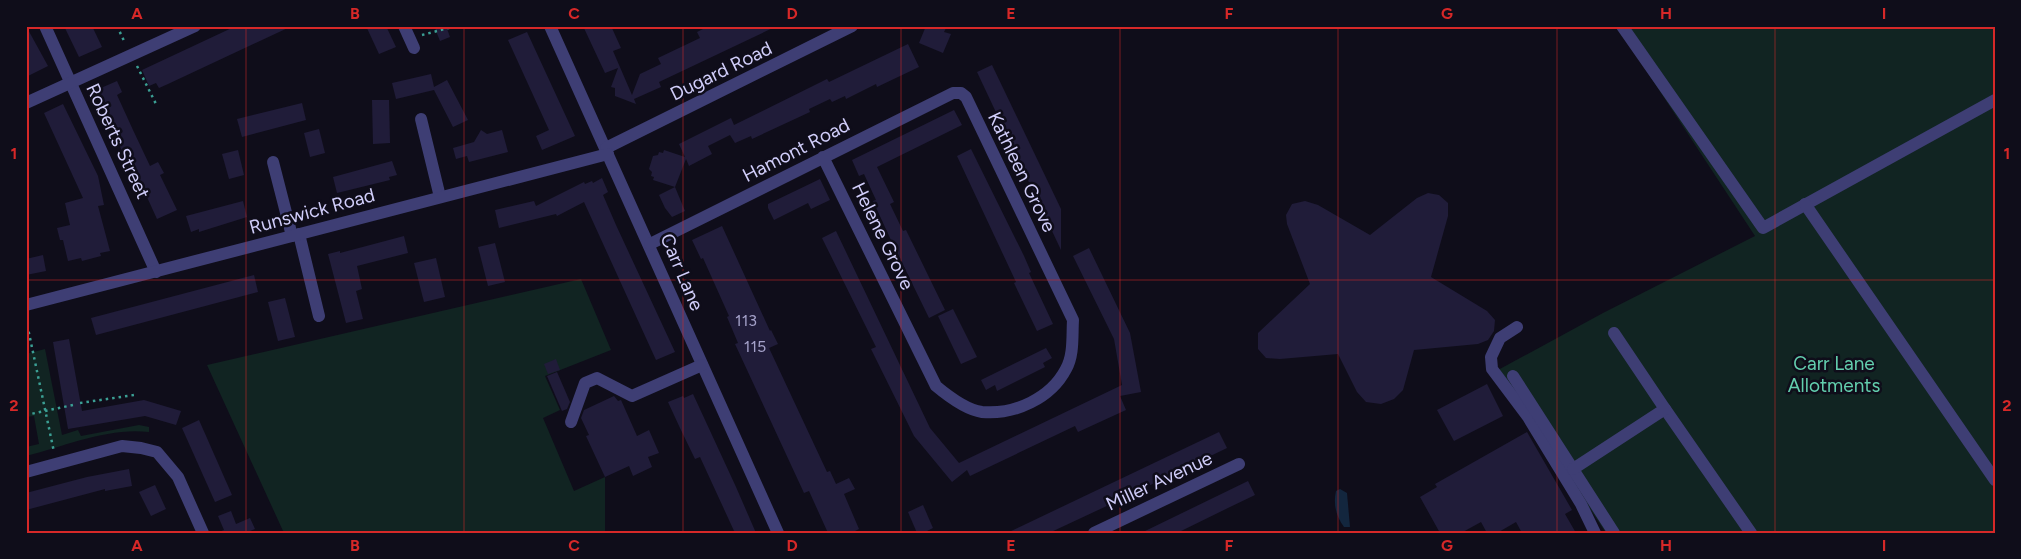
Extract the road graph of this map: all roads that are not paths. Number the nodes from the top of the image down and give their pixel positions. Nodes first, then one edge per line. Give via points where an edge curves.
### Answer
1 (45, 26) edge
2 (195, 26) edge
3 (404, 26) edge
4 (550, 26) edge
5 (852, 26) edge
6 (1622, 26) edge
7 (412, 43) road end
8 (71, 84) junction
9 (961, 92) joint
10 (1994, 101) edge
11 (26, 103) edge
12 (422, 119) dead end
13 (607, 151) junction
14 (824, 157) junction
15 (273, 162) dead end
16 (440, 197) junction
17 (1805, 204) junction
18 (295, 235) junction
19 (650, 244) junction
20 (156, 272) junction
21 (26, 305) edge
22 (319, 316) dead end
23 (1517, 327) dead end
24 (910, 332) joint
25 (1614, 333) dead end
26 (702, 365) junction
27 (1513, 376) dead end
28 (1665, 409) junction
29 (571, 422) dead end
30 (1239, 464) dead end
31 (1573, 469) junction
32 (26, 472) edge
33 (1995, 480) edge
34 (203, 533) edge
35 (778, 533) edge
36 (1094, 533) edge
37 (1594, 533) edge
38 (1614, 533) edge
39 (1751, 533) edge

1 - 8 street, Roberts Street
2 - 8 street
3 - 7 street
4 - 13 street, Carr Lane
5 - 13 street, Dugard Road
6 - 17 street via 1763,228
8 - 11 street
8 - 20 street, Roberts Street
9 - 14 street, Hamont Road via 953,93
9 - 24 street, Kathleen Grove via 1073,320 1070,359 1066,370 1048,393 1014,410 982,412 936,386
10 - 17 street
12 - 16 street
13 - 16 street, Runswick Road
13 - 19 street, Carr Lane
14 - 19 street, Hamont Road
14 - 24 street, Helene Grove
15 - 18 street
16 - 18 street, Runswick Road
17 - 33 street
18 - 20 street, Runswick Road
18 - 22 street
19 - 26 street, Carr Lane
20 - 21 street, Runswick Road
23 - 37 street via 1500,338 1491,357 1492,369 1533,425 1581,504
25 - 28 street
26 - 29 street via 632,396 597,378 585,383
26 - 35 street, Carr Lane
27 - 31 street
28 - 31 street
28 - 39 street
30 - 36 street, Miller Avenue
31 - 38 street
32 - 34 street via 122,446 157,452 178,477

